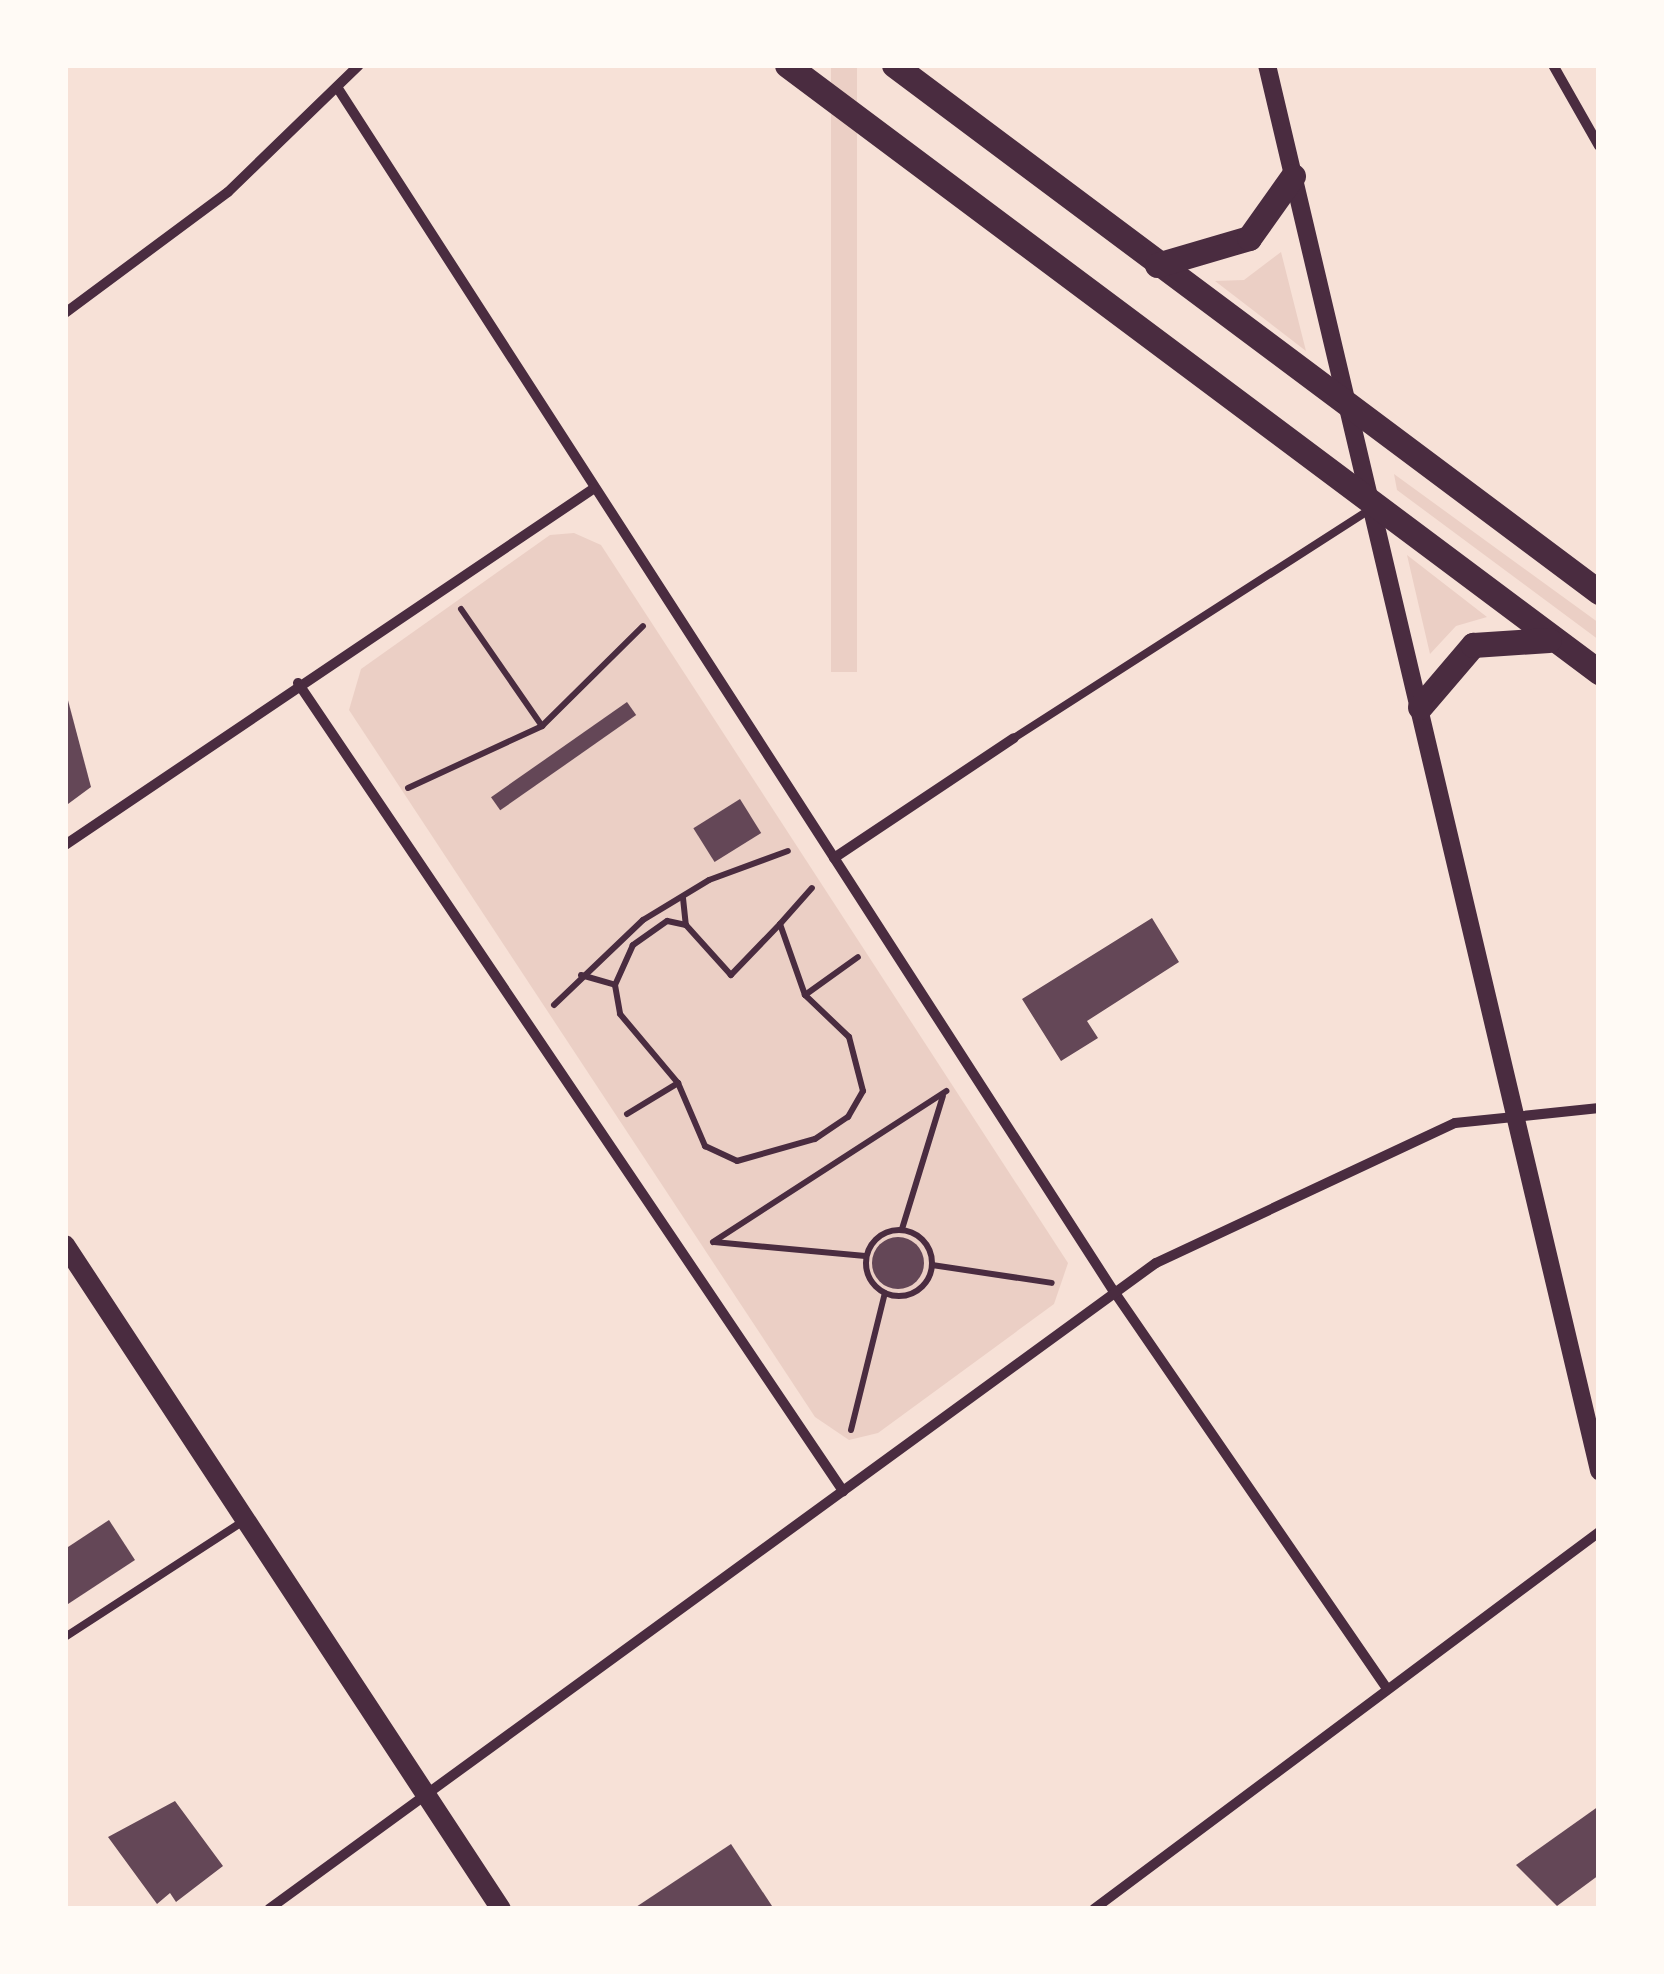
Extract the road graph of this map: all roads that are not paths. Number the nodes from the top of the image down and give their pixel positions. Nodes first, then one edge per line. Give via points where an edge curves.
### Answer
1 (359, 65) edge
2 (786, 65) edge
3 (894, 65) edge
4 (1267, 65) edge
5 (1553, 65) edge
6 (337, 87) junction
7 (1599, 146) edge
8 (1294, 176) junction
9 (1158, 265) junction
10 (65, 313) edge
11 (1350, 409) junction
12 (593, 489) junction
13 (1374, 507) junction
14 (1599, 592) edge
15 (1550, 640) junction
16 (1599, 672) edge
17 (298, 683) junction
18 (1420, 707) junction
19 (1014, 738) joint
20 (65, 845) edge
21 (834, 858) junction
22 (1599, 1108) edge
23 (1514, 1114) junction
24 (65, 1245) edge
25 (1112, 1290) junction
26 (1599, 1471) edge
27 (843, 1491) junction
28 (244, 1520) junction
29 (1599, 1532) edge
30 (65, 1638) edge
31 (1386, 1687) junction
32 (428, 1795) junction
33 (269, 1909) edge
34 (501, 1909) edge
35 (1094, 1909) edge

1 - 6 street
2 - 13 main road
3 - 9 main road
4 - 8 street
5 - 7 street
6 - 10 street via 228,192
6 - 12 street
8 - 9 main road via 1249,238
8 - 11 street
9 - 11 main road
11 - 13 street
11 - 14 main road
12 - 17 street
12 - 21 street
13 - 15 main road
13 - 18 street
13 - 19 lane
15 - 16 main road
15 - 18 main road via 1473,645
17 - 20 street
17 - 27 street
18 - 23 street
19 - 21 street
21 - 25 street
22 - 23 street
23 - 25 street via 1455,1123
23 - 26 street
24 - 28 main road
25 - 27 street
25 - 31 street
27 - 32 street
28 - 30 lane
28 - 32 main road
29 - 31 street
31 - 35 street
32 - 33 street
32 - 34 main road

